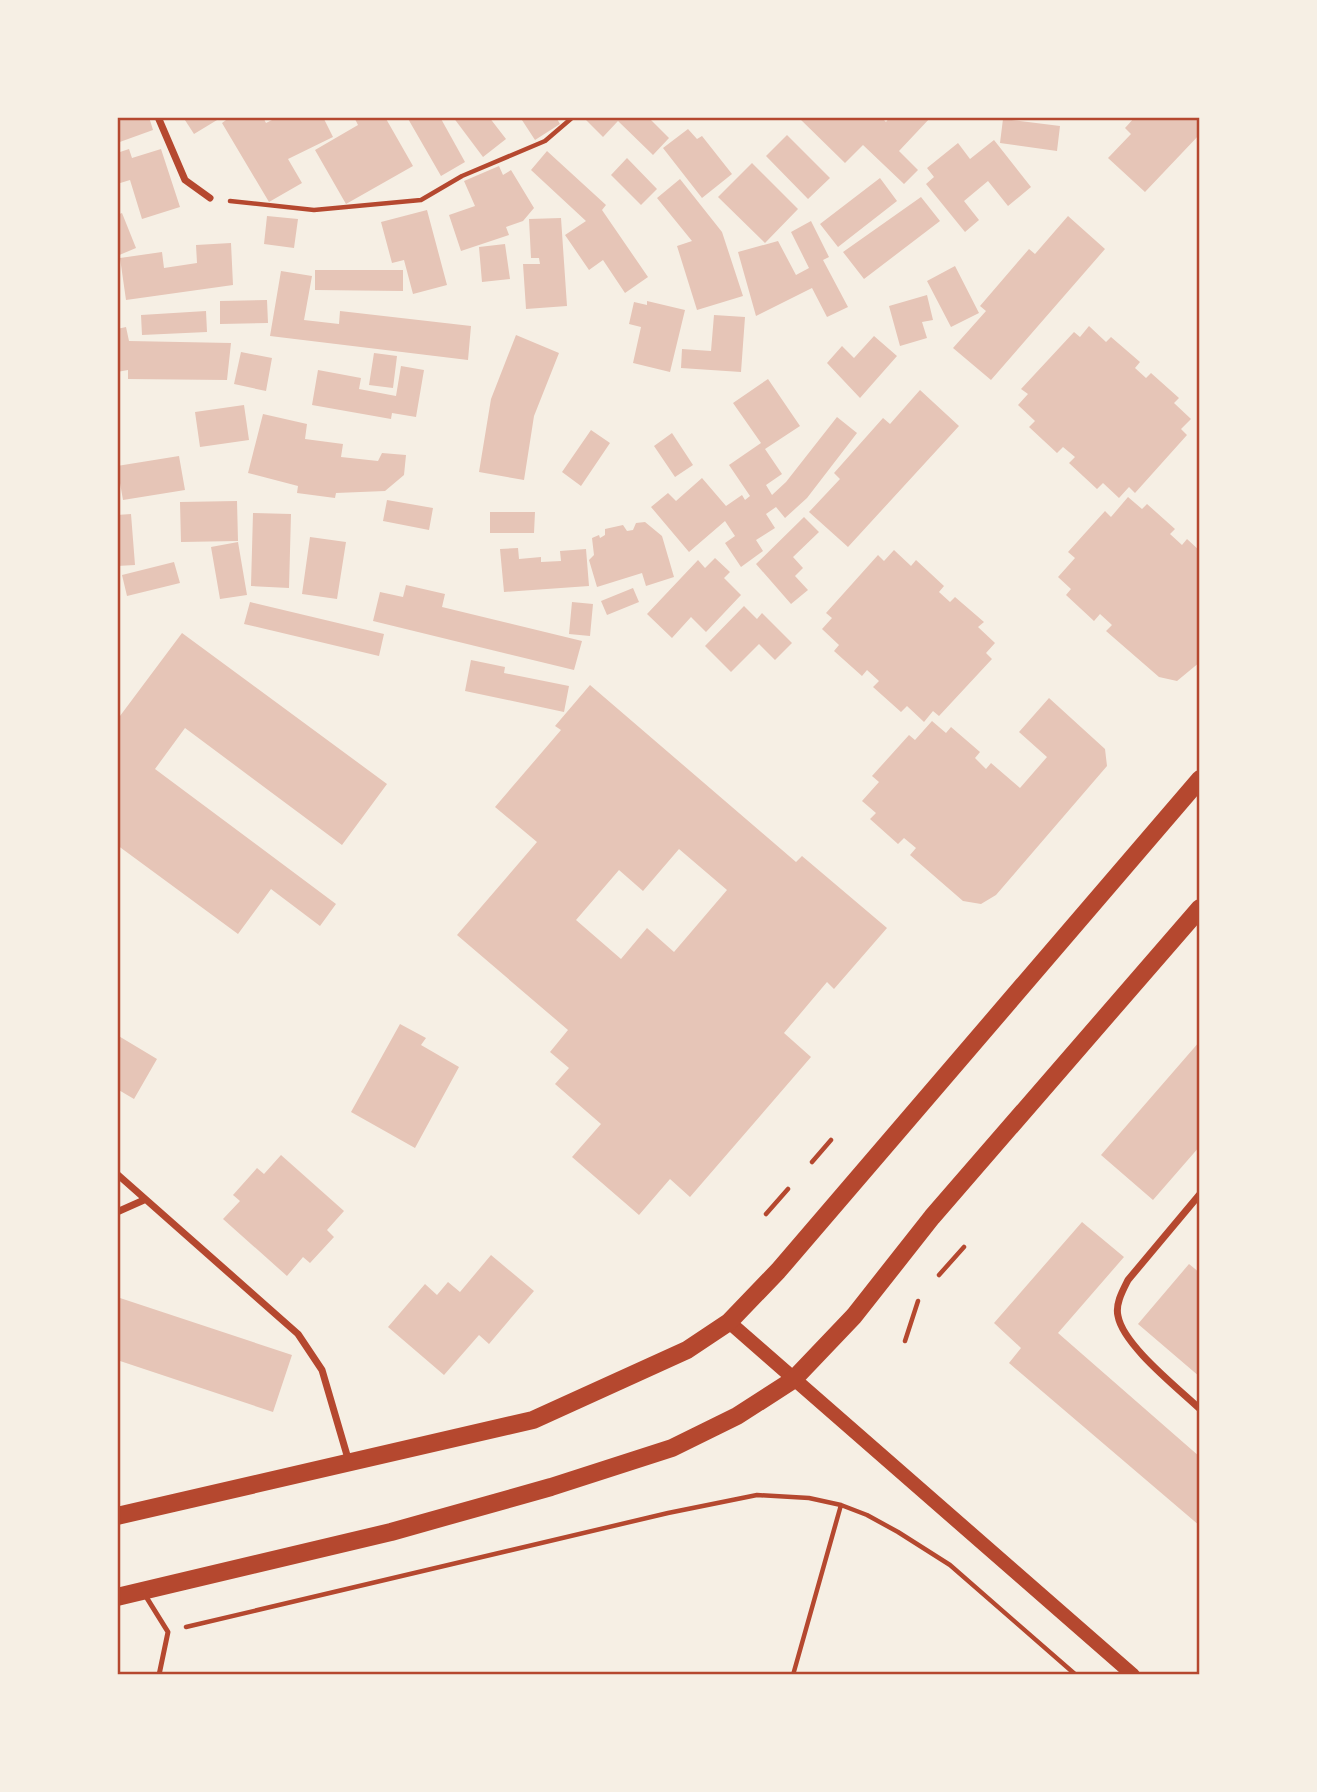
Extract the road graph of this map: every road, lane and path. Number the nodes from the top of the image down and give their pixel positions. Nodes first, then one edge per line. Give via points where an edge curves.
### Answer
1 (158, 117) edge
2 (573, 117) edge
3 (210, 198) joint
4 (1200, 779) edge
5 (1200, 908) edge
6 (831, 1140) dead end
7 (812, 1162) dead end
8 (117, 1174) edge
9 (788, 1189) dead end
10 (1200, 1194) edge
11 (144, 1200) junction
12 (117, 1212) edge
13 (766, 1214) dead end
14 (964, 1247) dead end
15 (939, 1275) dead end
16 (918, 1301) dead end
17 (729, 1322) junction
18 (905, 1340) dead end
19 (793, 1380) junction
20 (1200, 1409) edge
21 (349, 1462) junction
22 (841, 1505) junction
23 (117, 1516) edge
24 (143, 1592) junction
25 (117, 1597) edge
26 (168, 1632) junction
27 (159, 1675) edge
28 (793, 1675) edge
29 (1076, 1675) edge
30 (1133, 1675) edge

1 - 3 street via 185,180
2 - 3 path via 545,141 462,176 421,200 314,210
4 - 17 main road via 778,1271
5 - 19 main road via 932,1217 854,1316
6 - 7 path
8 - 11 street
9 - 13 path
10 - 20 street via 1128,1280 1117,1315 1127,1337
11 - 12 street
11 - 21 street via 298,1335 322,1370
14 - 15 path
16 - 18 path
17 - 19 main road
17 - 21 main road via 644,1372 533,1420
19 - 24 main road via 737,1416 672,1448 391,1532
19 - 30 main road
21 - 23 main road
22 - 26 path via 757,1495
22 - 28 path
22 - 29 path via 867,1515 950,1565
24 - 25 main road
24 - 26 lane
26 - 27 lane

